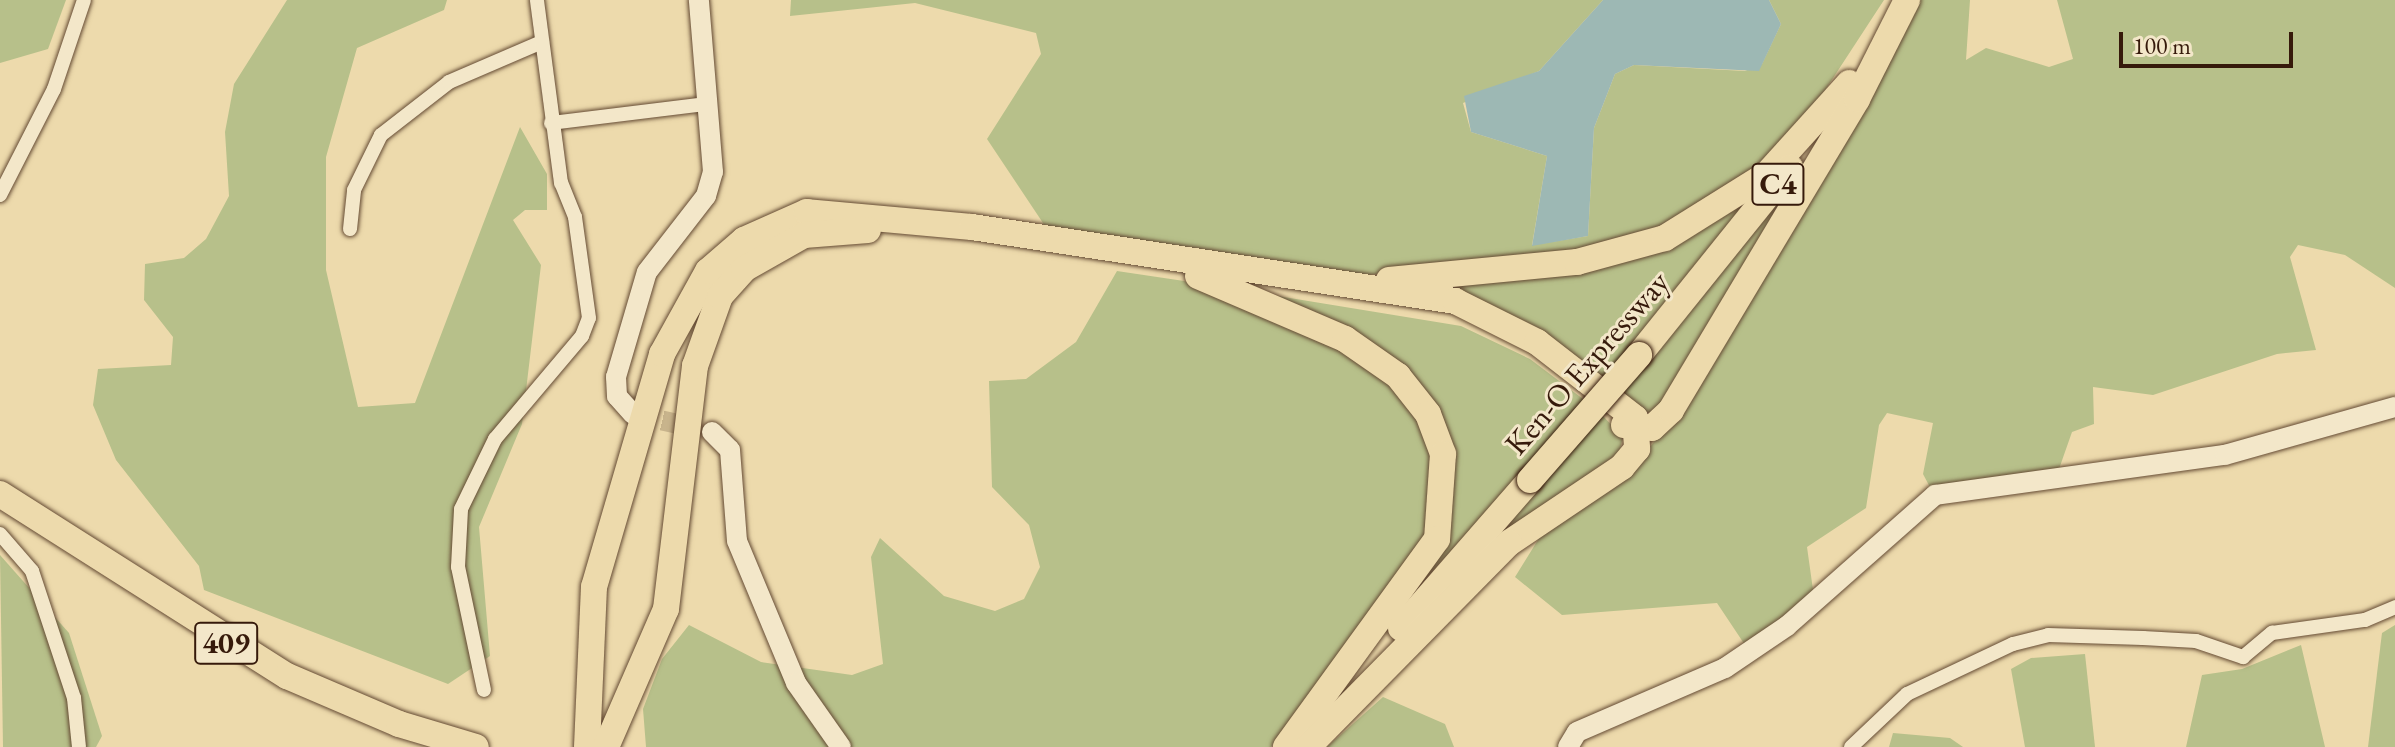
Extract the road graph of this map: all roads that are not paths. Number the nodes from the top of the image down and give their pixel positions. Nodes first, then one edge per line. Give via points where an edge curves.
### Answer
1 (84, 0) edge
2 (537, 0) edge
3 (699, 0) edge
4 (1900, 0) edge
5 (1907, 0) edge
6 (542, 42) junction
7 (1849, 83) junction
8 (706, 104) junction
9 (551, 123) junction
10 (0, 195) edge
11 (350, 229) dead end
12 (1198, 276) junction
13 (1345, 283) junction
14 (2395, 407) edge
15 (633, 414) dead end
16 (1638, 429) junction
17 (712, 432) dead end
18 (0, 494) edge
19 (0, 534) edge
20 (2395, 607) edge
21 (484, 690) dead end
22 (79, 747) edge
23 (476, 747) edge
24 (587, 747) edge
25 (606, 747) edge
26 (841, 747) edge
27 (1286, 747) edge
28 (1294, 747) edge
29 (1308, 747) edge
30 (1568, 747) edge
31 (1851, 747) edge

1 - 10 street via 54,89
2 - 6 street
3 - 8 street
4 - 7 highway, Ken-O Expressway / C4
5 - 16 highway via 1857,99 1671,410 1652,428
6 - 9 street
6 - 11 street via 449,82 381,135 354,190
7 - 13 highway via 1766,175 1665,238 1577,262
7 - 28 highway, Ken-O Expressway / C4, bridge via 1741,234
8 - 9 street
8 - 15 street via 713,162 706,196 647,272 616,377 617,396
9 - 21 street via 589,318 582,336 495,439 461,509 458,567
12 - 16 highway via 1444,312 1535,354 1621,424
12 - 25 highway via 846,229 804,235 744,269 705,326 666,609
12 - 27 highway via 1345,339 1398,376 1428,414 1443,454 1437,539
13 - 16 highway via 1455,301 1537,342 1618,403
13 - 24 highway via 861,213 807,212 744,240 690,293 654,383 594,587
14 - 30 street via 2225,455 1935,495 1787,626 1725,668 1577,732
16 - 29 highway via 1637,449 1622,467 1509,543
17 - 26 street via 730,450 737,541 796,683
18 - 23 highway, 409 via 287,676 399,724
19 - 22 street via 32,571 74,698
20 - 31 street via 2365,620 2272,633 2243,657 2196,641 2143,638 2048,635 2013,644 1907,694

